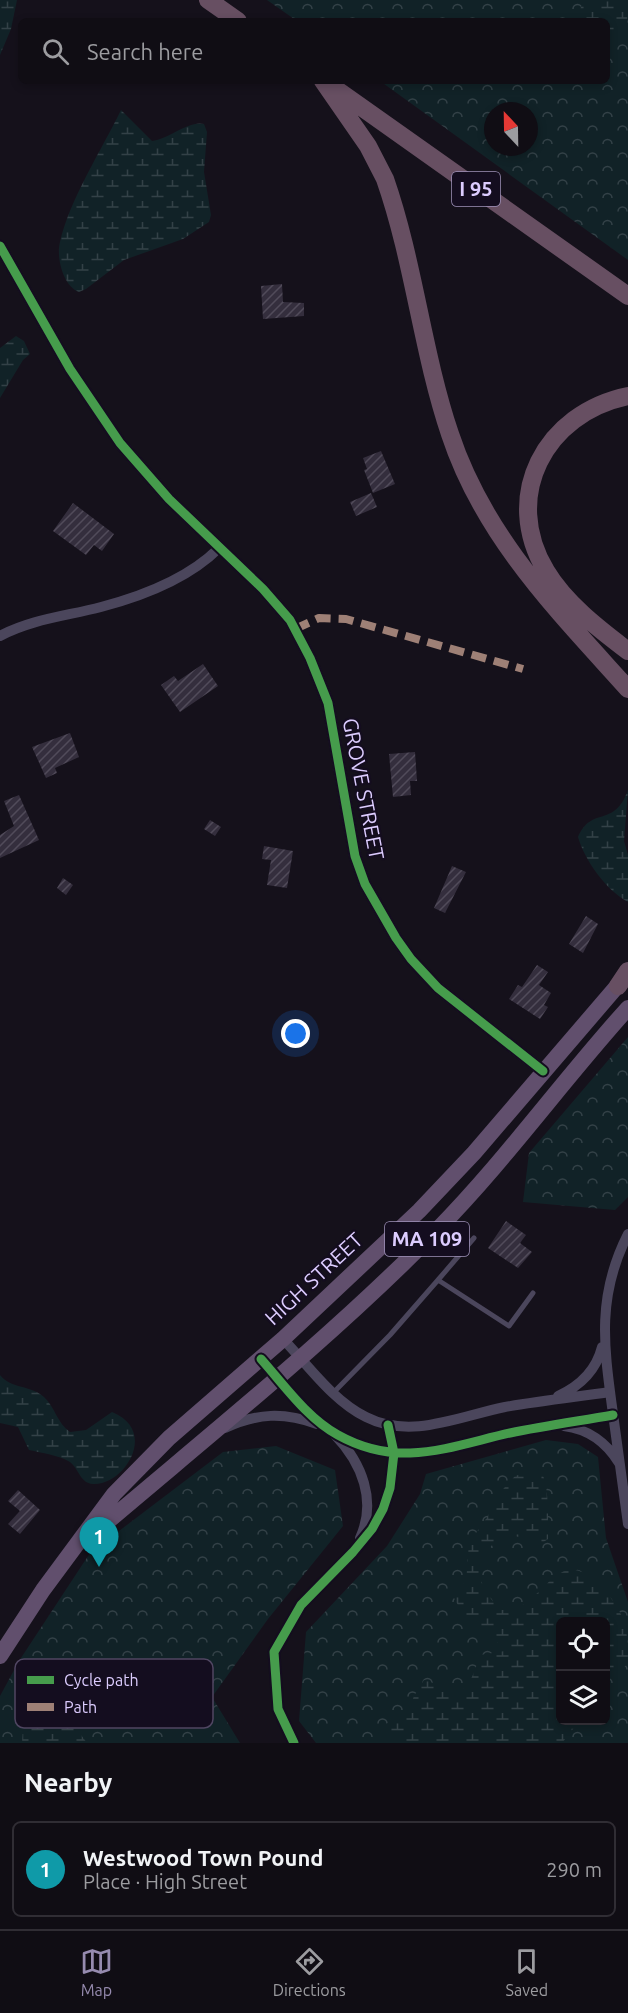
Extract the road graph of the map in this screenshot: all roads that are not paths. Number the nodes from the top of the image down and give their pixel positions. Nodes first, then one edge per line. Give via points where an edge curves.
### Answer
1 (208, 0) edge
2 (234, 18) edge
3 (326, 84) edge
4 (328, 84) edge
5 (0, 246) edge
6 (628, 296) edge
7 (628, 396) edge
8 (219, 548) junction
9 (0, 636) edge
10 (628, 651) edge
11 (628, 689) edge
12 (625, 977) edge
13 (628, 1008) edge
14 (543, 1071) junction
15 (628, 1234) edge
16 (474, 1238) dead end
17 (438, 1280) junction
18 (533, 1293) dead end
19 (283, 1339) junction
20 (603, 1341) junction
21 (300, 1357) junction
22 (261, 1359) junction
23 (277, 1377) junction
24 (334, 1392) junction
25 (610, 1392) junction
26 (547, 1400) junction
27 (613, 1415) junction
28 (388, 1425) junction
29 (549, 1425) junction
30 (329, 1430) junction
31 (199, 1443) junction
32 (394, 1454) junction
33 (620, 1464) junction
34 (628, 1524) edge
35 (353, 1552) junction
36 (70, 1554) junction
37 (0, 1656) edge
38 (294, 1743) edge

1 - 2 highway
3 - 11 highway via 385,179 448,429 476,497 528,576
4 - 6 highway, I 95
5 - 8 street, GROVE STREET via 70,369 113,434 169,499
7 - 10 highway via 591,408 556,435 535,470 528,512 531,538 548,575 582,613
8 - 9 street via 194,569 148,591 101,607 37,621
8 - 14 street, GROVE STREET via 268,593 290,620 321,680 334,725 355,856 365,884 396,938 438,988
12 - 14 main road, HIGH STREET / MA 109
13 - 21 main road, HIGH STREET / MA 109 via 453,1213
14 - 19 main road, HIGH STREET / MA 109 via 425,1205
15 - 20 street via 606,1297
16 - 17 lane
17 - 18 lane via 509,1326
17 - 24 lane
19 - 21 street
19 - 22 main road, HIGH STREET / MA 109
20 - 25 street
20 - 26 street via 599,1358 584,1379
21 - 23 main road, HIGH STREET / MA 109
21 - 24 street
22 - 23 street
22 - 36 main road, HIGH STREET / MA 109 via 134,1473 101,1508
23 - 30 street
23 - 31 main road, HIGH STREET / MA 109
24 - 28 street via 359,1414
25 - 26 street
25 - 27 street
26 - 28 street via 424,1427
27 - 29 street
27 - 33 street
28 - 32 street
29 - 32 street via 444,1450
29 - 33 street via 589,1434 604,1444
30 - 31 street via 297,1417 261,1415 233,1424
30 - 32 street via 361,1446
30 - 35 street via 355,1461 366,1487 367,1516
31 - 36 main road, HIGH STREET / MA 109
32 - 35 street via 383,1509
33 - 34 street
35 - 38 street via 301,1605 274,1652 278,1709
36 - 37 main road, HIGH STREET / MA 109

